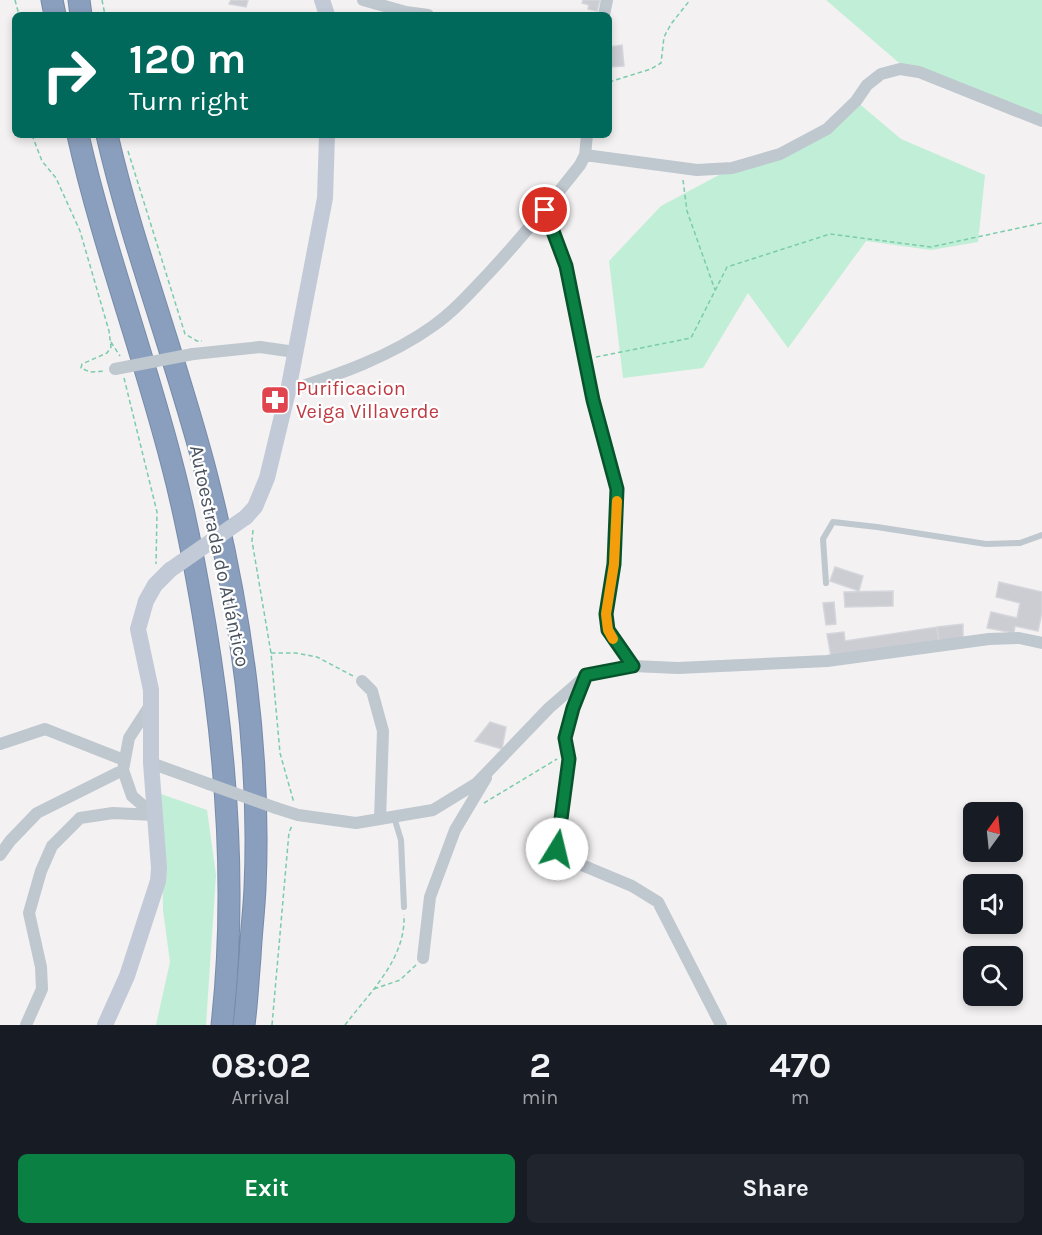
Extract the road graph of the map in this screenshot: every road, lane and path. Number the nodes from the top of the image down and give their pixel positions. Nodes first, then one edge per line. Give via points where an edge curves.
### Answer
1 (363, 0) edge
2 (690, 0) edge
3 (406, 12) edge
4 (612, 81) edge
5 (1042, 121) edge
6 (33, 138) edge
7 (79, 138) edge
8 (108, 138) edge
9 (327, 138) edge
10 (587, 138) edge
11 (126, 146) dead end
12 (585, 155) junction
13 (681, 167) junction
14 (545, 210) junction
15 (1042, 223) edge
16 (715, 290) junction
17 (111, 341) junction
18 (207, 342) dead end
19 (294, 352) junction
20 (585, 359) junction
21 (120, 369) junction
22 (288, 392) junction
23 (249, 523) junction
24 (1042, 535) edge
25 (826, 583) dead end
26 (155, 585) junction
27 (1042, 644) edge
28 (271, 653) junction
29 (633, 666) junction
30 (586, 675) junction
31 (362, 681) joint
32 (152, 703) junction
33 (0, 744) edge
34 (568, 752) junction
35 (151, 763) junction
36 (124, 765) junction
37 (494, 765) junction
38 (465, 812) junction
39 (154, 815) junction
40 (298, 815) junction
41 (394, 817) junction
42 (380, 819) junction
43 (0, 855) edge
44 (404, 908) joint
45 (423, 958) joint
46 (374, 989) junction
47 (26, 1025) edge
48 (105, 1025) edge
49 (222, 1025) edge
50 (244, 1025) edge
51 (272, 1025) edge
52 (345, 1025) edge
53 (721, 1025) edge

1 - 3 street
2 - 4 path via 664,37 661,63
5 - 13 street via 919,72 900,69 881,74 827,129 780,154 732,168
6 - 17 path via 80,231
7 - 49 highway, Autoestrada do Atlántico via 172,464 193,554 214,680 229,831 229,925
8 - 50 highway, Autoestrada do Atlántico via 208,482 237,616 255,798 255,887
9 - 19 street via 325,198
10 - 12 street
11 - 18 path via 185,334
12 - 13 street
12 - 14 street
13 - 16 path via 687,211
14 - 20 street via 566,266
14 - 22 street via 453,311 432,327 343,373
15 - 16 path via 932,247 830,234 727,267
16 - 20 path via 691,338
17 - 21 path via 119,355
17 - 21 path via 107,353 87,360 81,368 90,372
19 - 21 street, bridge via 260,347 193,354
19 - 22 street
20 - 29 street via 617,489 614,564 606,614 608,630
21 - 26 path via 157,512
22 - 23 street via 262,493
23 - 26 street, bridge via 170,570
23 - 28 path
24 - 25 lane via 1020,543 986,544 833,522 823,539
26 - 32 street via 142,610 138,629
27 - 29 street via 1019,638 989,639 827,661 678,668
28 - 31 path via 317,657
28 - 40 path via 280,753
29 - 30 street
30 - 34 street via 565,738
30 - 37 street
31 - 42 street via 372,691 383,731
32 - 35 street
32 - 36 street via 129,738
33 - 36 street via 45,729
34 - 38 path
34 - 53 street via 557,849 565,858 632,886 658,902
35 - 39 street
35 - 40 street, bridge
36 - 39 street via 132,796
36 - 43 street via 37,813
37 - 38 street
37 - 41 street via 477,783 433,810
38 - 45 street via 430,897
39 - 47 street via 113,813 80,818 52,846 29,914 42,989
39 - 48 street via 158,881 127,976
40 - 42 street via 357,824
40 - 51 path via 289,832
41 - 42 street
41 - 44 lane via 401,840
44 - 46 path via 405,930
45 - 46 path via 400,980
46 - 52 path

